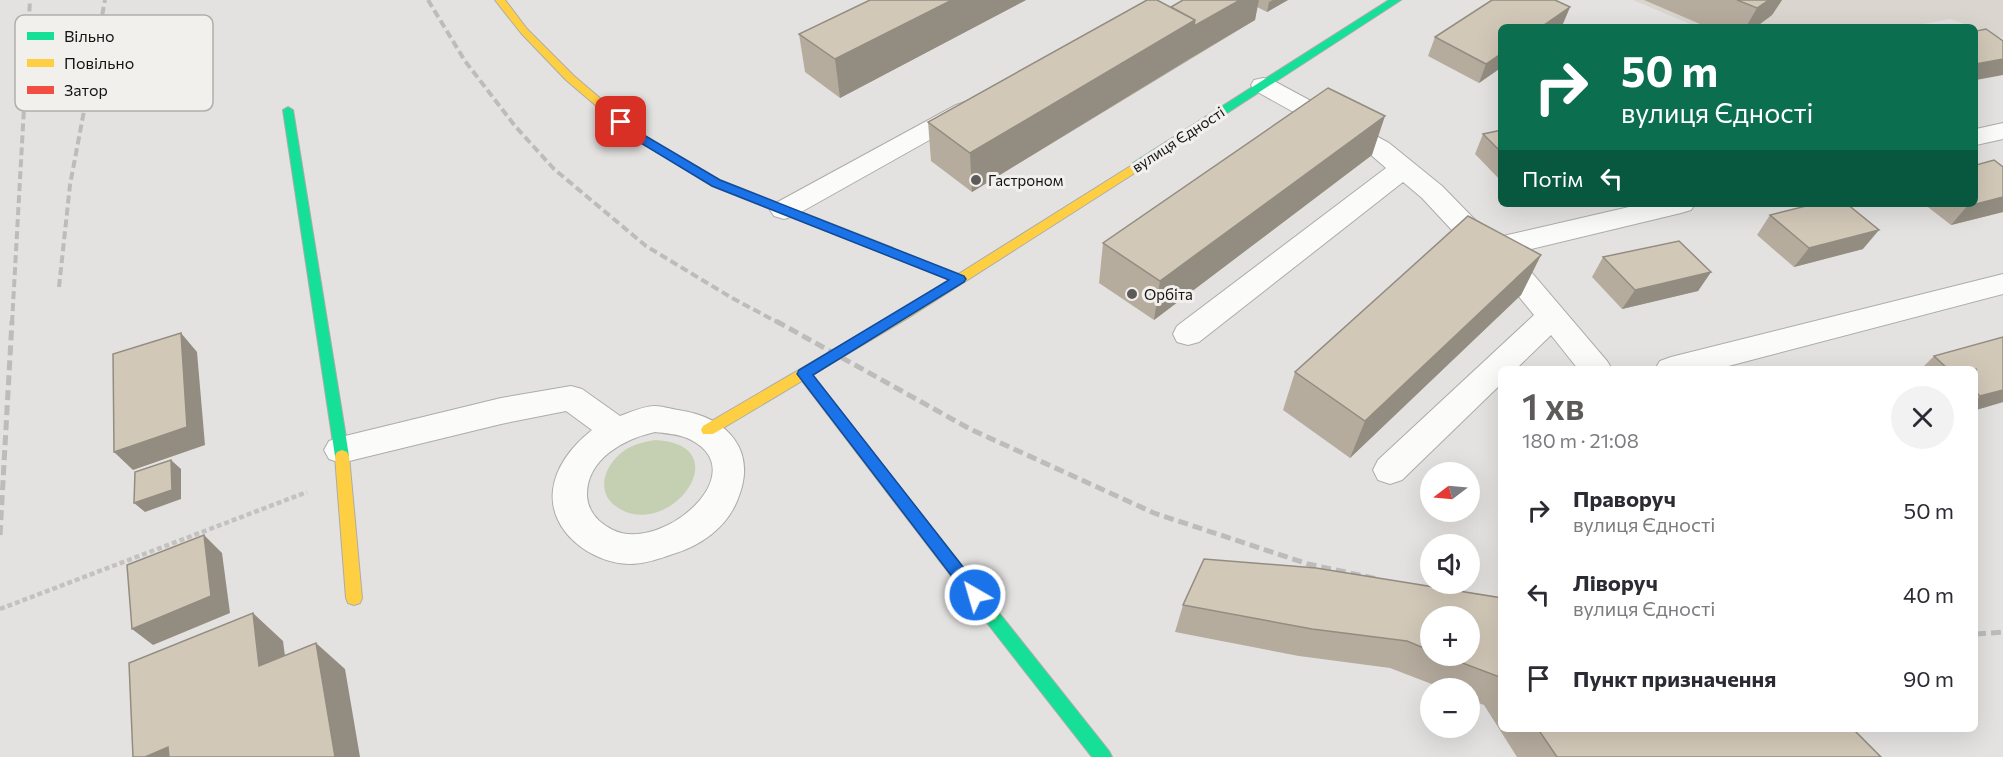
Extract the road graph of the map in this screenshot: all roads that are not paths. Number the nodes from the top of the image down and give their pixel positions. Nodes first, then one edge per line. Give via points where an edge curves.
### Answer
1 (500, 0) edge
2 (1396, 0) edge
3 (1263, 85) junction
4 (988, 97) edge
5 (288, 110) dead end
6 (2003, 131) edge
7 (1978, 137) edge
8 (1403, 168) junction
9 (1668, 207) edge
10 (784, 210) junction
11 (1495, 248) junction
12 (960, 279) junction
13 (2003, 284) edge
14 (1552, 316) junction
15 (1188, 334) dead end
16 (1499, 366) edge
17 (1594, 366) edge
18 (1683, 366) edge
19 (1498, 367) edge
20 (804, 374) junction
21 (708, 430) junction
22 (617, 431) junction
23 (343, 464) junction
24 (1390, 470) dead end
25 (354, 598) dead end
26 (1103, 757) edge

1 - 10 street via 570,78 638,136 716,183
2 - 3 street, вулиця Єдності
3 - 8 street via 1380,149
3 - 12 street, вулиця Єдності
4 - 10 street
5 - 23 street
6 - 7 street
8 - 11 street via 1473,235
8 - 15 street
9 - 11 street
10 - 12 street
11 - 14 street
12 - 20 street, вулиця Єдності
13 - 18 street
14 - 16 street
14 - 17 street
19 - 24 street
20 - 21 street, вулиця Єдності
20 - 26 street
21 - 22 street via 681,419 655,419
21 - 22 street via 723,446 729,466 727,488 715,510 690,532 663,544 634,549 607,545 585,533 568,502 572,478 584,456
22 - 23 street via 571,398 501,411
23 - 25 street

